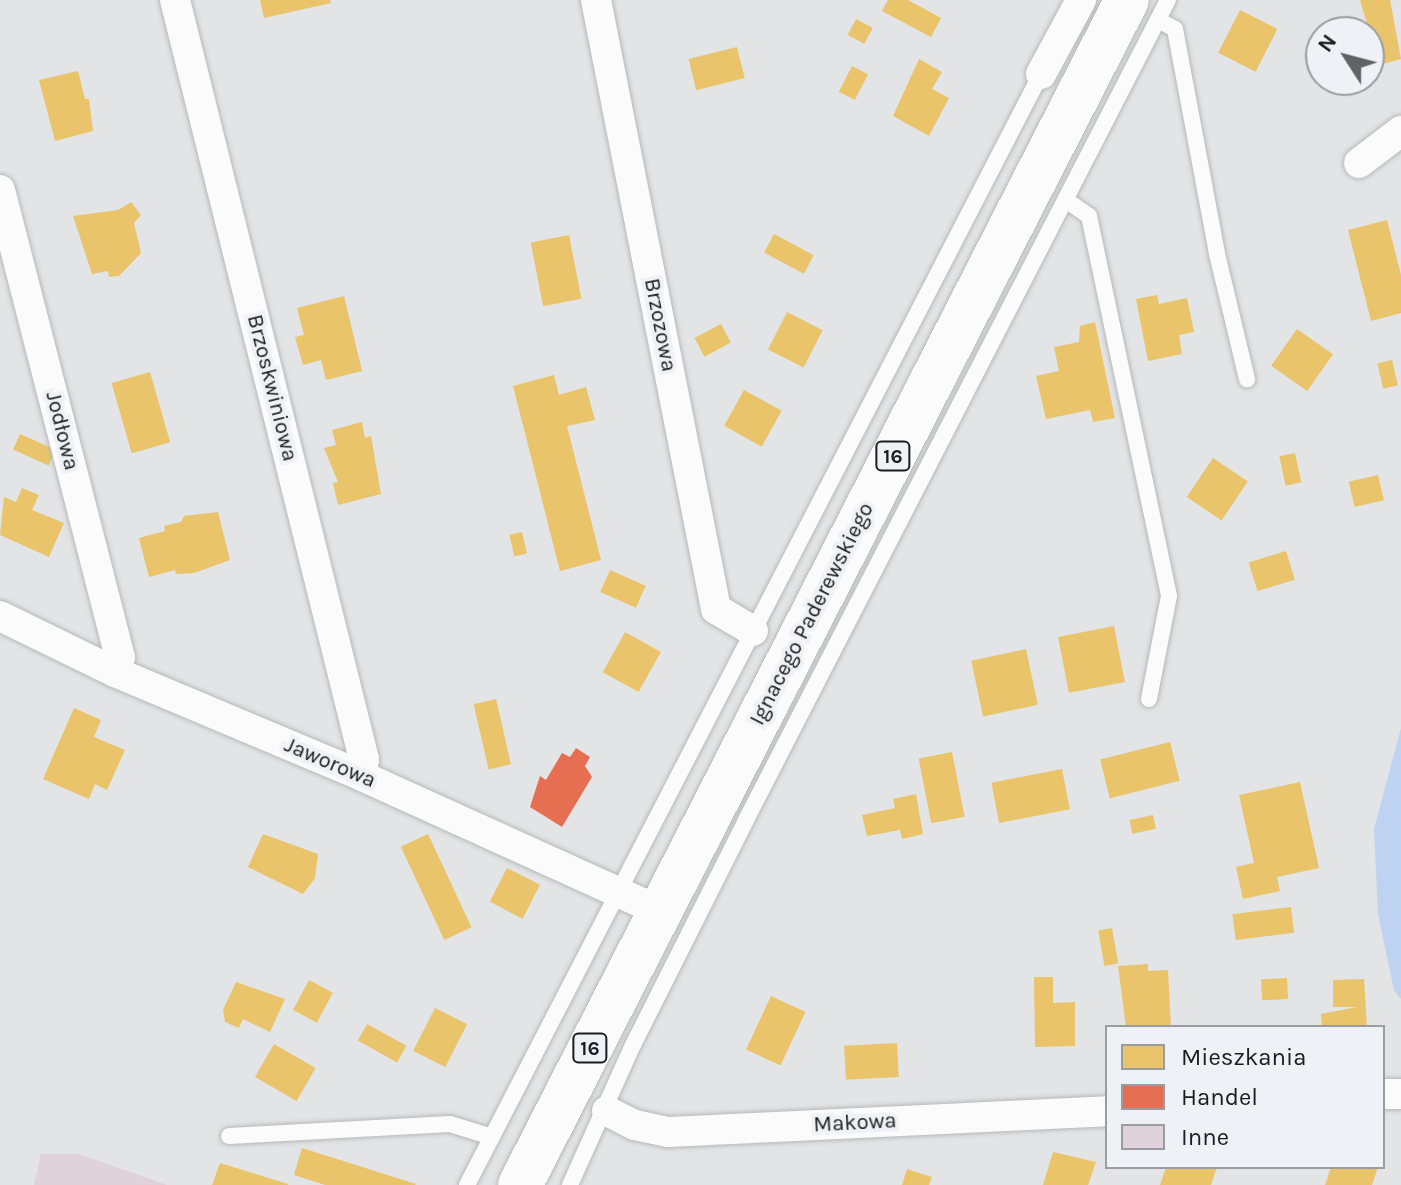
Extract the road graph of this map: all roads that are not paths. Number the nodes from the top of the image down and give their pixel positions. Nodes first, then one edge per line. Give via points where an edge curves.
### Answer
1 (175, 0) edge
2 (596, 0) edge
3 (1081, 0) edge
4 (1168, 0) edge
5 (1142, 10) edge
6 (1041, 74) joint
7 (1401, 131) edge
8 (1359, 163) dead end
9 (0, 190) edge
10 (1066, 200) junction
11 (1247, 379) dead end
12 (0, 616) edge
13 (753, 631) junction
14 (115, 672) junction
15 (1149, 699) dead end
16 (362, 776) junction
17 (618, 894) junction
18 (660, 911) junction
19 (607, 1111) junction
20 (1105, 1111) edge
21 (229, 1136) dead end
22 (492, 1137) junction
23 (467, 1185) edge
24 (520, 1185) edge
25 (570, 1185) edge

1 - 16 street, Brzoskwiniowa via 364,759
2 - 13 street, Brzozowa via 716,609
3 - 6 street
4 - 5 lane
5 - 10 lane
5 - 11 lane via 1175,29 1217,254
5 - 18 main road, Ignacego Paderewskiego / 16
6 - 13 lane
7 - 8 street
9 - 14 street, Jodłowa via 120,657
10 - 15 lane via 1089,216 1169,596
10 - 19 lane via 661,988
12 - 14 street, Jaworowa
13 - 17 lane
14 - 16 street, Jaworowa
16 - 17 street, Jaworowa
17 - 18 street, Jaworowa
17 - 22 lane
18 - 24 main road, Ignacego Paderewskiego / 16
19 - 20 street, Makowa via 635,1125 668,1132
19 - 25 lane
21 - 22 lane via 450,1124
22 - 23 lane

